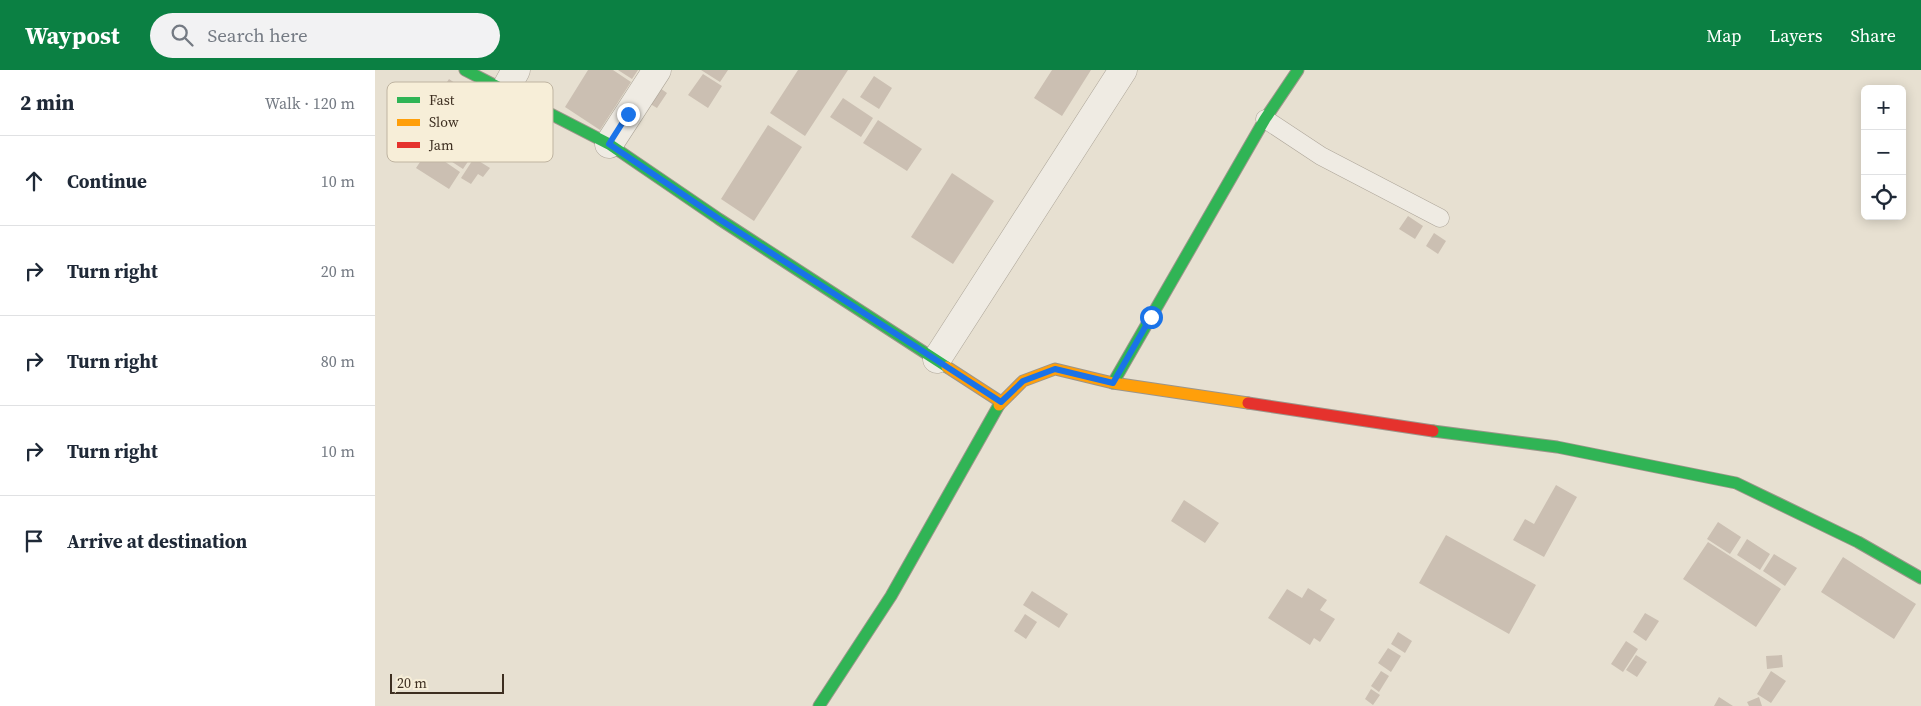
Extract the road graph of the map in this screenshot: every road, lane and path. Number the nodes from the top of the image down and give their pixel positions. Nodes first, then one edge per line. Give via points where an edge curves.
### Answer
1 (465, 70) edge
2 (657, 70) edge
3 (1123, 70) edge
4 (1298, 70) edge
5 (511, 80) edge
6 (553, 107) edge
7 (1265, 120) junction
8 (609, 144) junction
9 (1441, 218) dead end
10 (937, 359) junction
11 (1113, 383) junction
12 (1001, 402) junction
13 (1921, 578) edge
14 (819, 706) edge

1 - 5 street
2 - 8 street
3 - 10 street
4 - 7 street
6 - 8 street
7 - 9 lane via 1321,156
7 - 11 street
8 - 10 street
10 - 12 street
11 - 12 street via 1055,369 1023,381
11 - 13 street via 1557,447 1736,483 1858,542
12 - 14 street via 891,596

